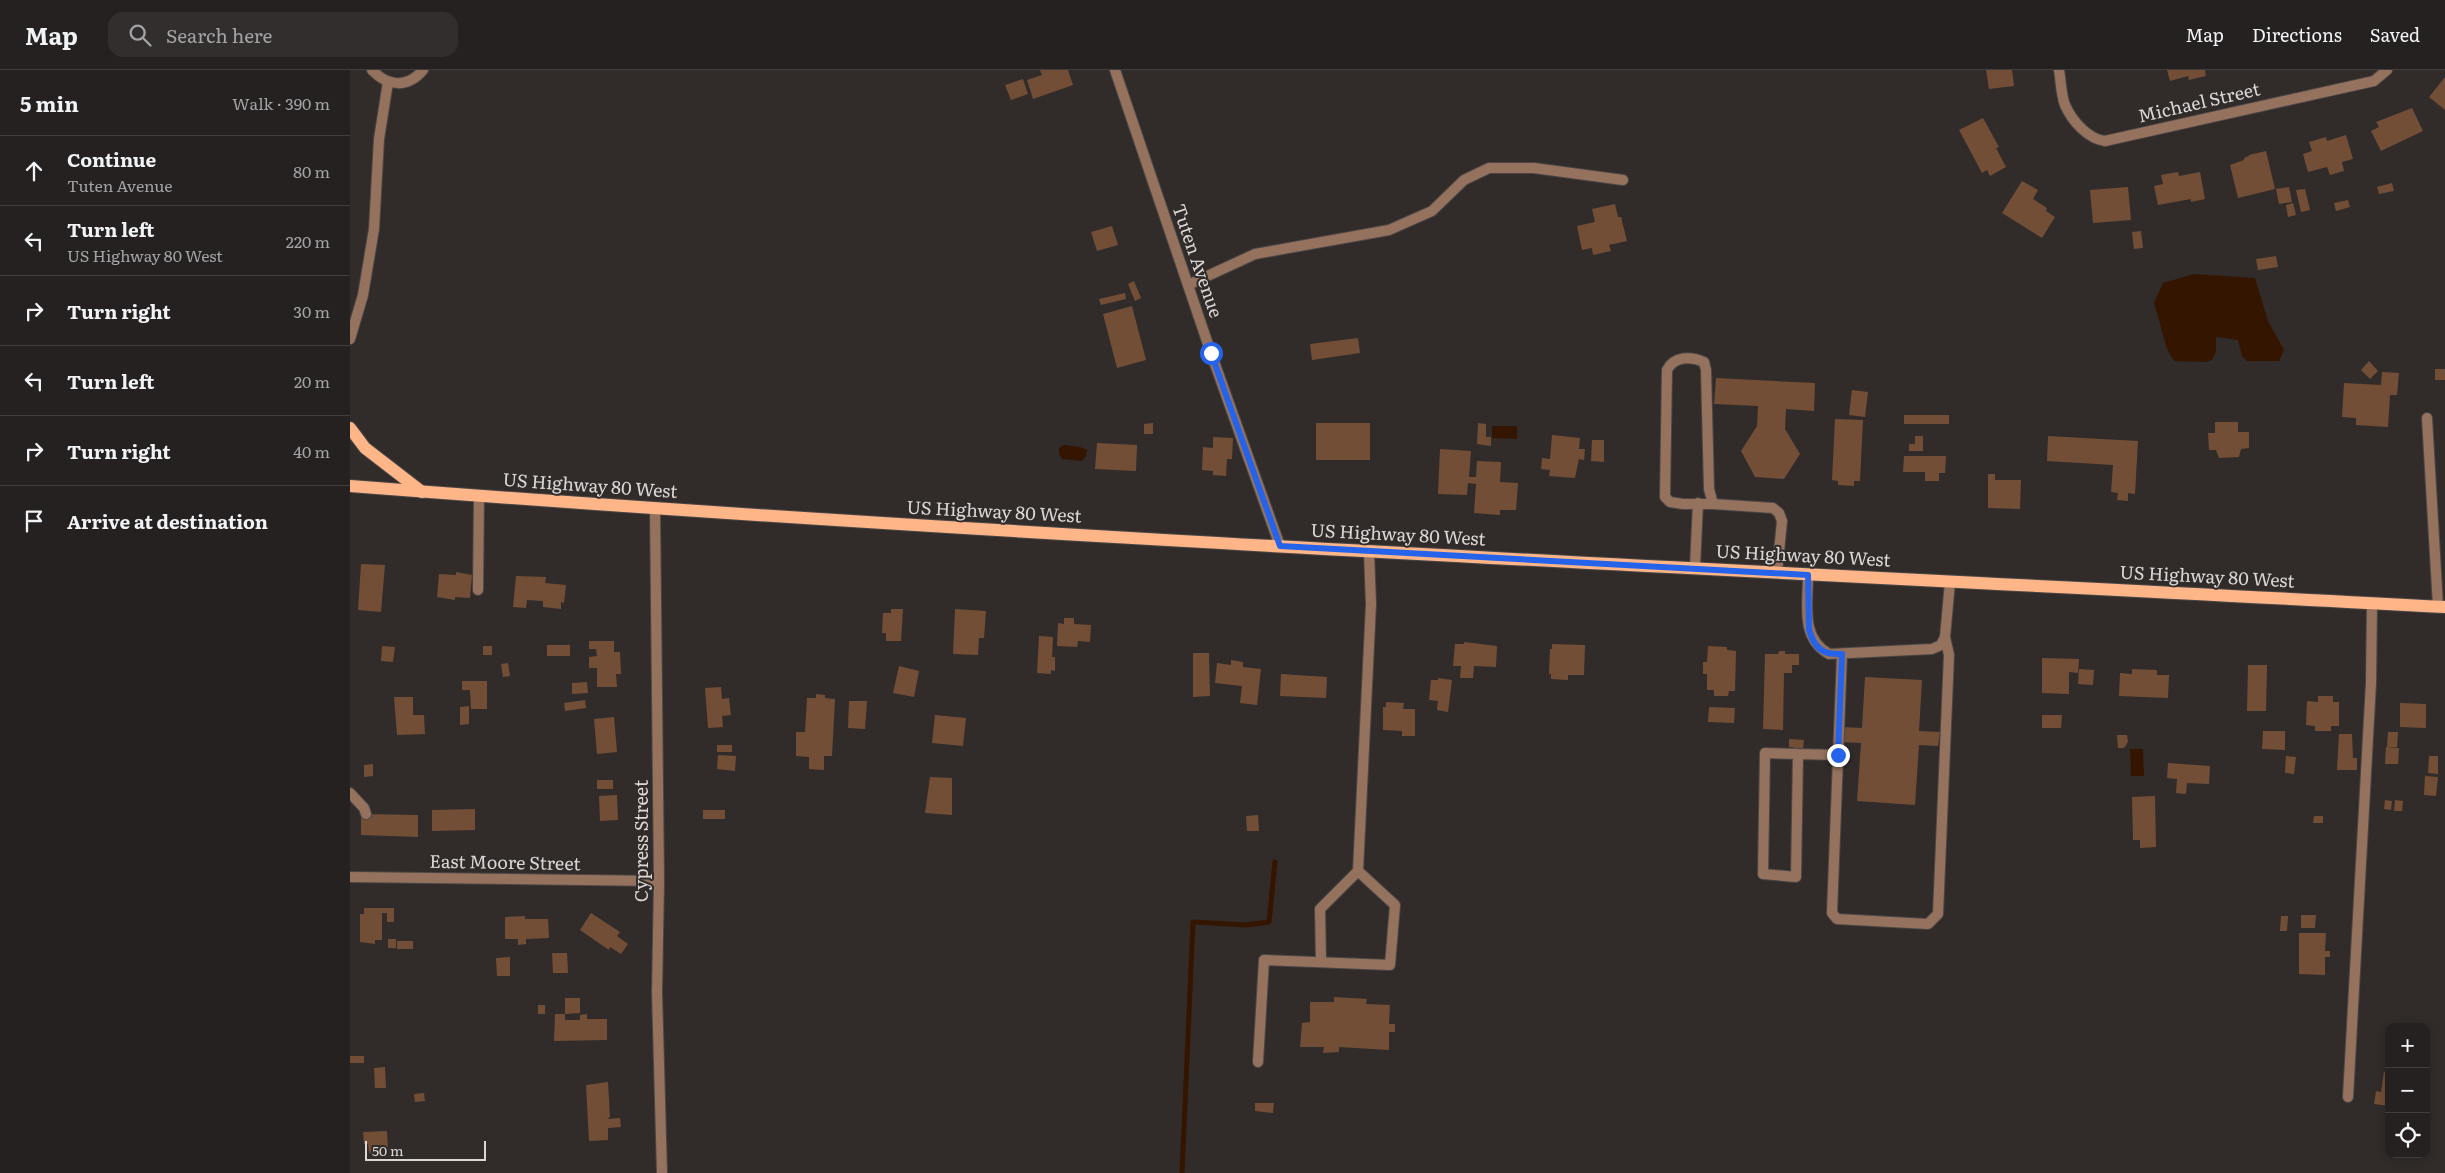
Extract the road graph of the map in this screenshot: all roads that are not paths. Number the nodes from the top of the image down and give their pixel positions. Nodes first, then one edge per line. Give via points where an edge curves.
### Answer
1 (372, 70) edge
2 (424, 70) edge
3 (1115, 70) edge
4 (2059, 70) edge
5 (2387, 70) edge
6 (388, 82) junction
7 (1623, 180) dead end
8 (1188, 286) junction
9 (350, 339) edge
10 (2427, 418) dead end
11 (350, 428) edge
12 (350, 486) edge
13 (422, 492) junction
14 (479, 496) junction
15 (1698, 503) junction
16 (1713, 504) junction
17 (655, 509) junction
18 (1280, 546) junction
19 (1369, 552) junction
20 (1695, 567) junction
21 (1777, 572) junction
22 (1808, 575) junction
23 (1950, 582) junction
24 (478, 590) dead end
25 (2372, 603) junction
26 (2442, 607) edge
27 (1945, 637) junction
28 (1842, 654) junction
29 (1798, 754) junction
30 (1838, 755) junction
31 (350, 794) edge
32 (366, 814) dead end
33 (1358, 871) junction
34 (350, 877) edge
35 (659, 881) junction
36 (1321, 962) junction
37 (1258, 1062) dead end
38 (2348, 1097) dead end
39 (662, 1173) edge

1 - 6 street
2 - 6 street via 407,82
3 - 8 street, Tuten Avenue
4 - 5 street, Michael Street via 2063,98 2072,116 2095,140 2105,141 2374,81
6 - 9 street via 379,139 374,228 363,295
7 - 8 street via 1534,168 1489,168 1464,180 1432,211 1389,230 1255,254
8 - 18 street, Tuten Avenue
10 - 26 street
11 - 13 main road via 365,448
12 - 13 main road, US Highway 80 West
13 - 14 main road, US Highway 80 West
14 - 17 main road, US Highway 80 West
14 - 24 street
15 - 16 street
15 - 16 street via 1670,502 1665,497 1668,370 1679,358 1704,362 1706,370 1708,480
15 - 20 street
16 - 21 street via 1773,508 1779,513 1782,521
17 - 18 main road, US Highway 80 West
17 - 35 street, Cypress Street
18 - 19 main road, US Highway 80 West
19 - 20 main road, US Highway 80 West
19 - 33 street via 1371,604
20 - 21 main road, US Highway 80 West
21 - 22 main road, US Highway 80 West
22 - 23 main road, US Highway 80 West
22 - 28 street via 1811,638 1818,648 1829,654
23 - 25 main road, US Highway 80 West
23 - 27 street
25 - 26 main road, US Highway 80 West
25 - 38 street via 2371,683
27 - 28 street via 1941,645 1932,649
27 - 30 street via 1949,655 1938,914 1928,924 1837,919 1832,913
28 - 30 street
29 - 29 street via 1796,877 1762,874 1765,753
29 - 30 street
31 - 32 street
33 - 36 street via 1320,909
33 - 36 street via 1395,905 1390,965
34 - 35 street, East Moore Street
35 - 39 street, Cypress Street
36 - 37 street via 1264,960

